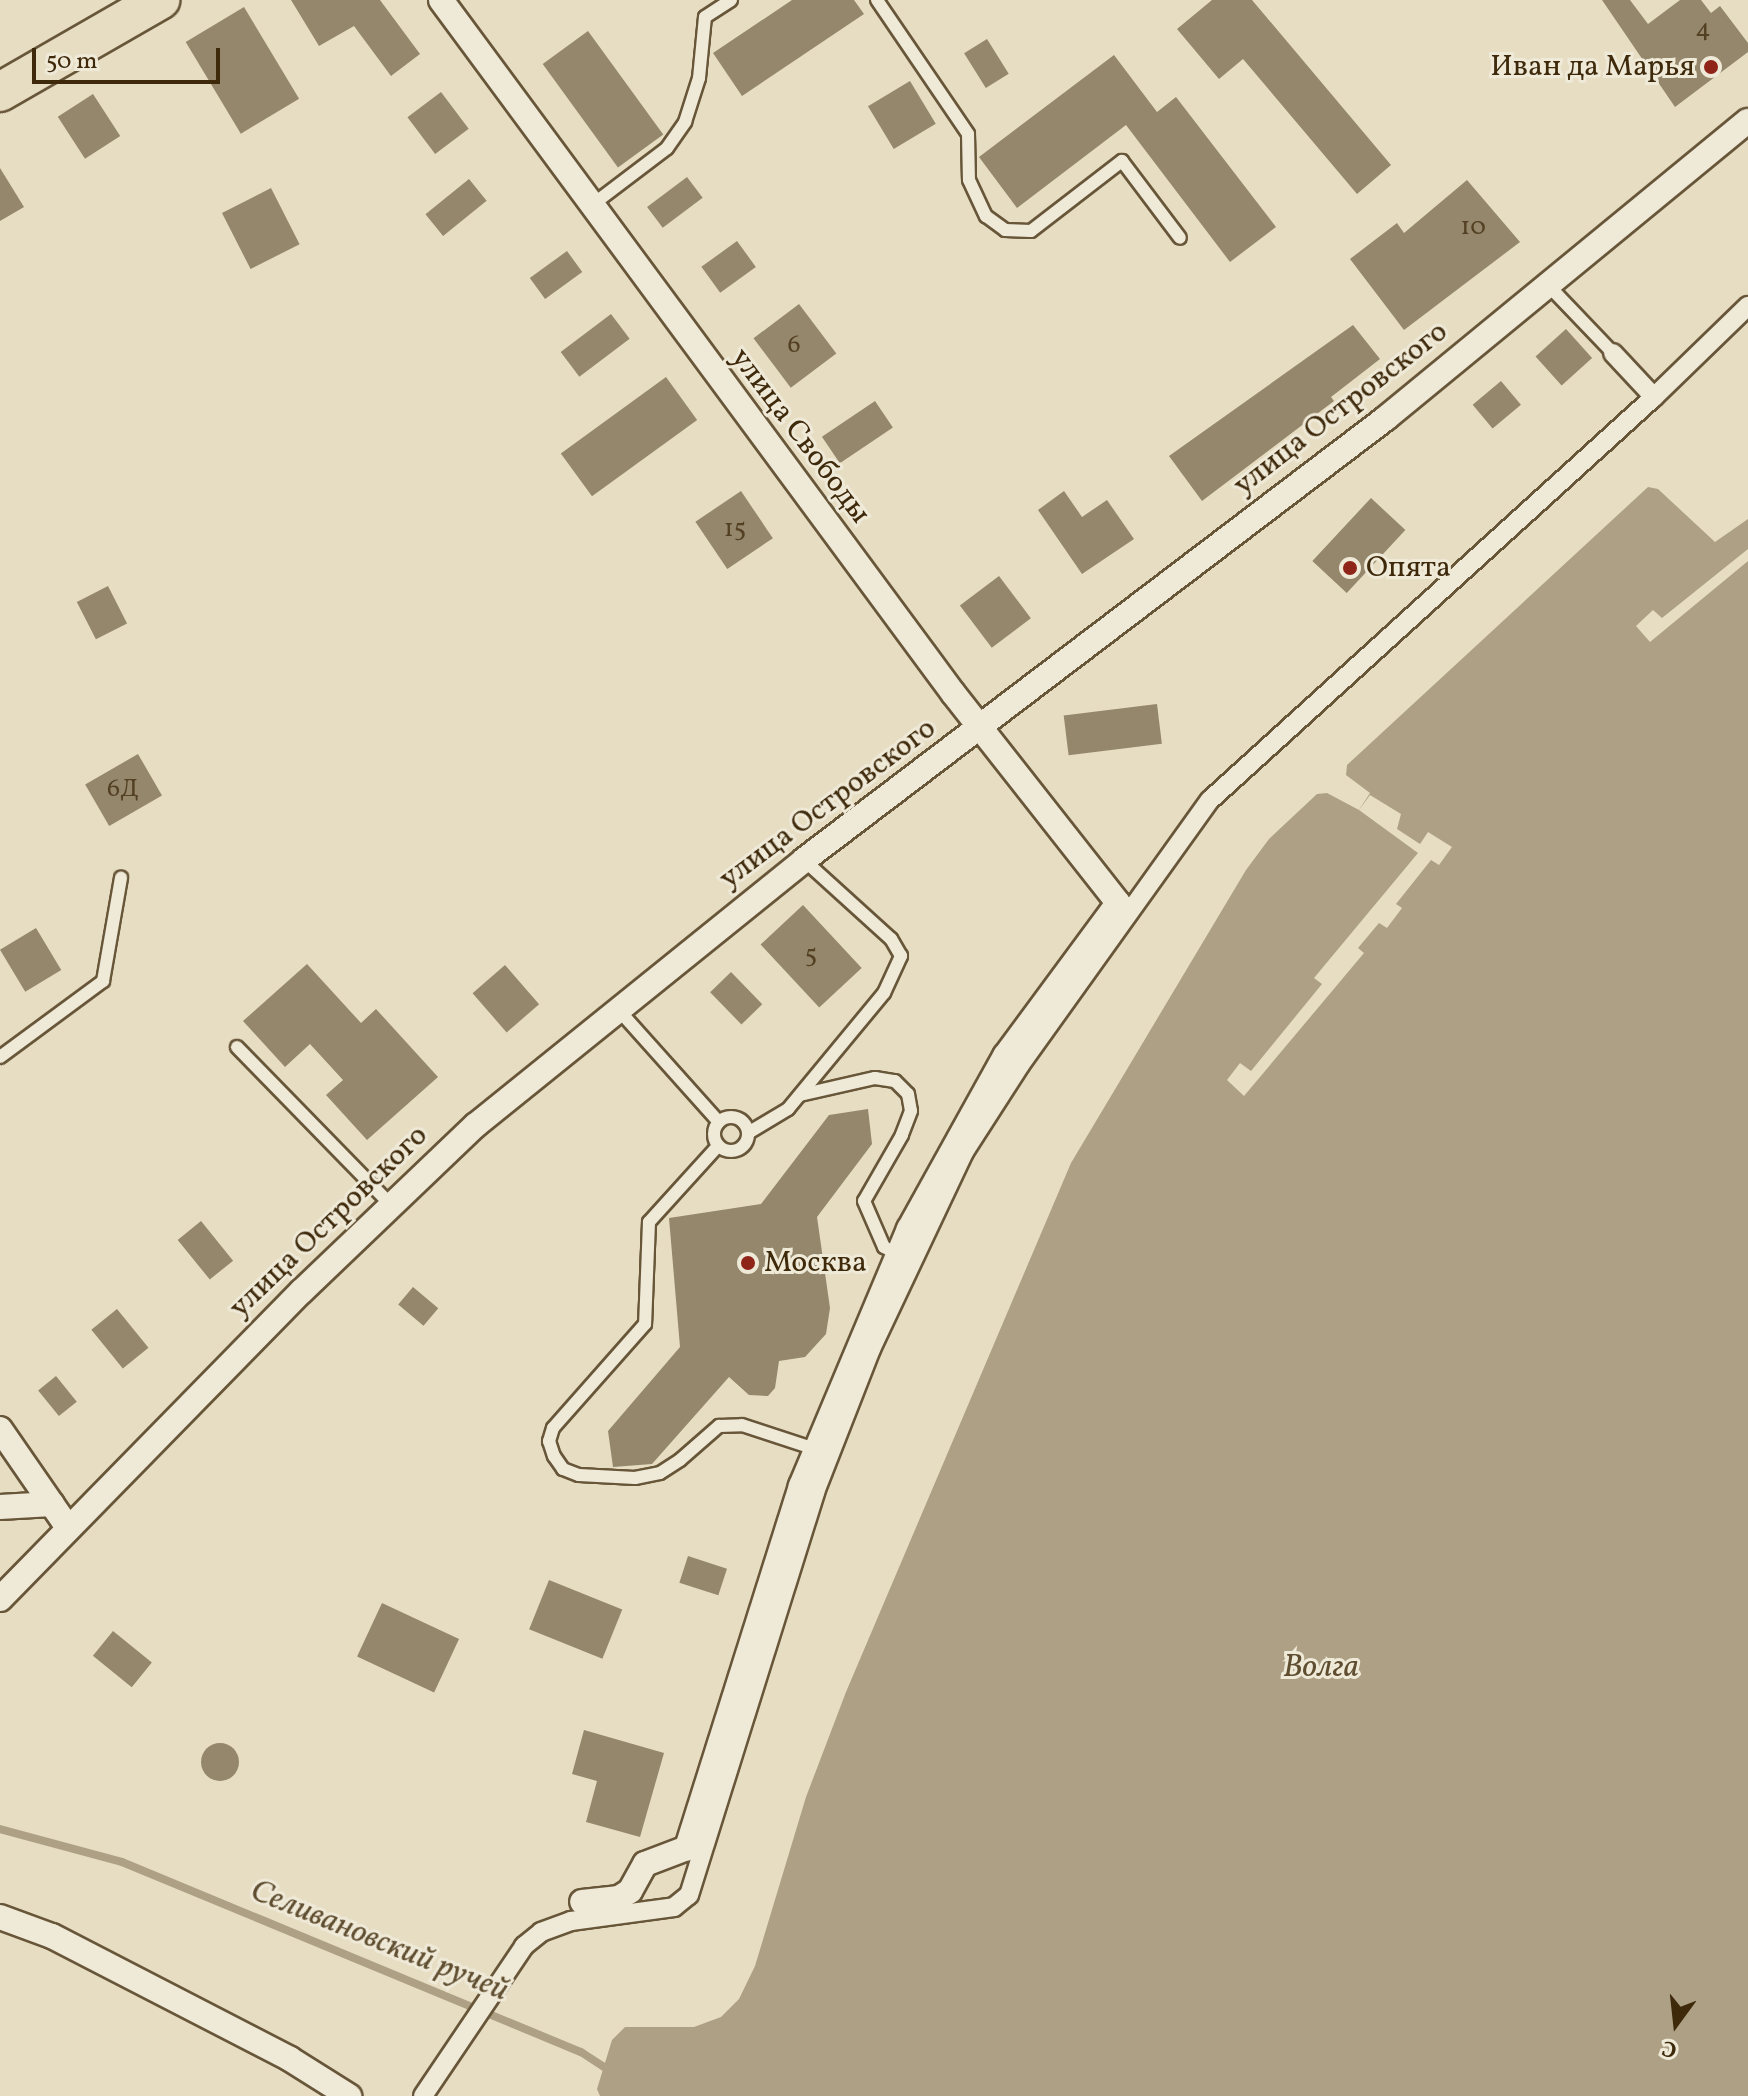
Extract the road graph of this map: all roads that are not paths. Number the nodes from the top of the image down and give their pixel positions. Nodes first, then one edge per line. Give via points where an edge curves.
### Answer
1 (160, 0) edge
2 (441, 0) edge
3 (731, 0) edge
4 (877, 0) edge
5 (0, 92) edge
6 (1748, 121) edge
7 (589, 207) junction
8 (1180, 238) dead end
9 (1547, 284) junction
10 (1748, 306) edge
11 (1613, 353) joint
12 (1654, 397) junction
13 (981, 729) junction
14 (804, 860) junction
15 (121, 878) dead end
16 (616, 1007) junction
17 (237, 1047) dead end
18 (0, 1057) edge
19 (800, 1095) junction
20 (718, 1121) junction
21 (748, 1133) junction
22 (718, 1146) junction
23 (391, 1205) junction
24 (897, 1254) junction
25 (0, 1429) edge
26 (815, 1449) junction
27 (52, 1504) junction
28 (0, 1507) edge
29 (67, 1526) junction
30 (0, 1599) edge
31 (582, 1902) dead end
32 (0, 1917) edge
33 (349, 2096) edge
34 (423, 2096) edge

1 - 5 main road
2 - 7 street, улица Свободы
3 - 7 lane via 705,17 699,78 685,122 667,148
4 - 8 lane via 968,134 969,180 986,216 1005,230 1031,231 1122,161
6 - 9 street, улица Островского
7 - 13 street, улица Свободы
9 - 11 lane
9 - 13 street, улица Островского via 1386,418
10 - 12 street
11 - 12 street
12 - 34 street via 1210,800 1171,853 964,1152 871,1349 815,1492 689,1895 674,1907 571,1921 541,1932 511,1966
13 - 14 street, улица Островского
13 - 24 street, улица Свободы via 1118,903 1005,1056
14 - 16 street, улица Островского
14 - 19 lane via 891,939 901,956 884,993
15 - 18 lane via 103,981
16 - 20 lane
16 - 23 street, улица Островского
17 - 23 lane
19 - 21 lane via 774,1122
19 - 24 lane via 875,1078 895,1081 908,1094 911,1111 902,1135 864,1201 884,1247
20 - 21 lane via 740,1118
20 - 22 lane via 713,1133
21 - 22 lane via 738,1150
22 - 26 lane via 649,1222 645,1324 553,1428 549,1441 563,1469 635,1478 660,1473 719,1426 742,1425
23 - 29 street, улица Островского
24 - 26 street
25 - 27 street
26 - 31 street via 687,1848 645,1864 630,1891 619,1898
27 - 28 street
27 - 29 street
29 - 30 street, улица Островского
32 - 33 street via 52,1936 290,2059

